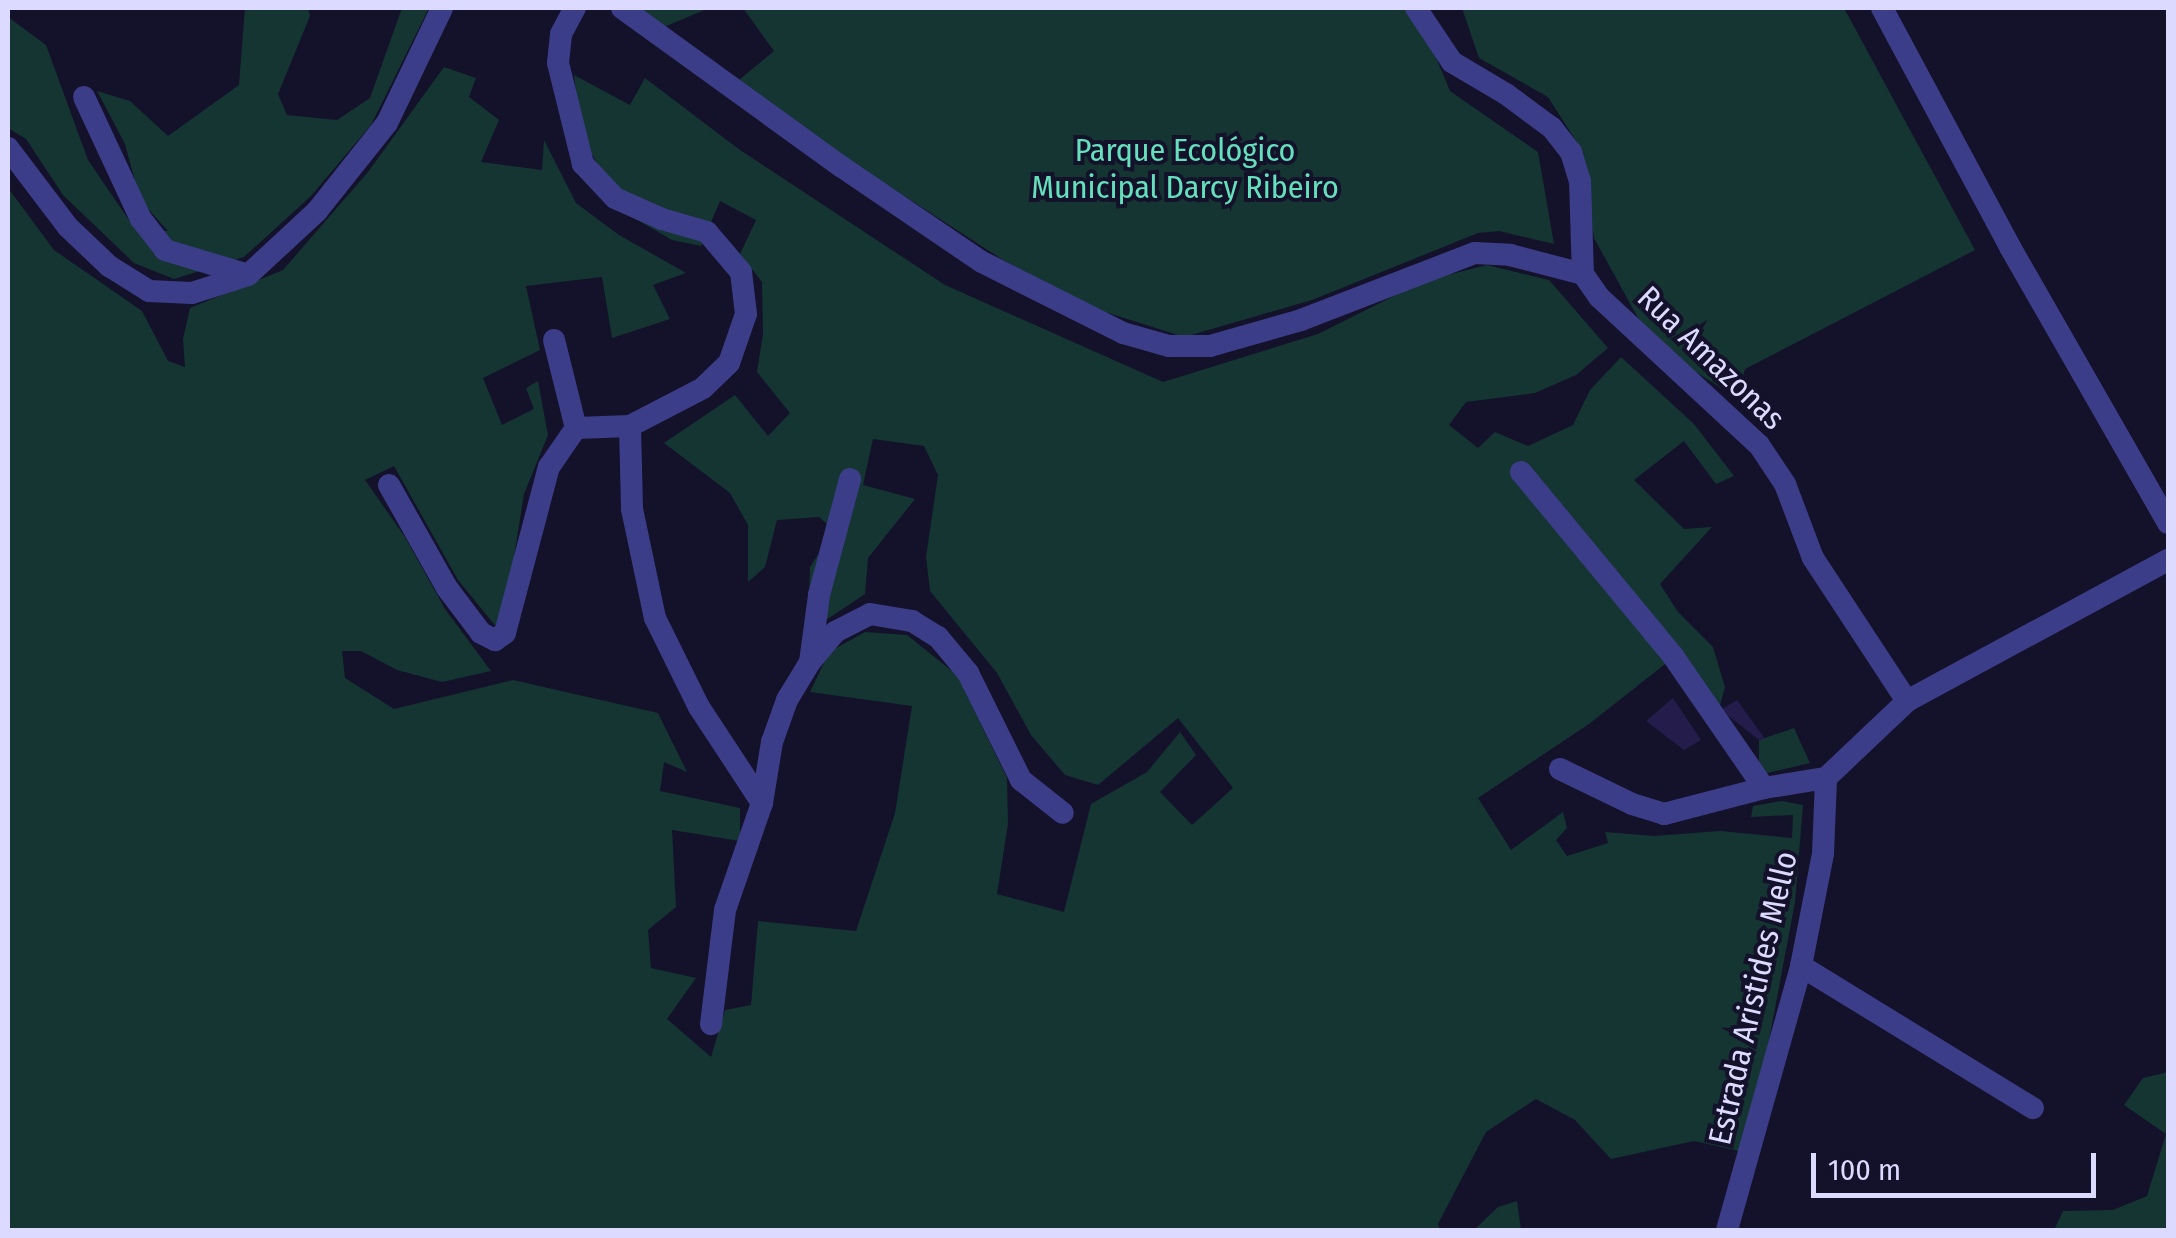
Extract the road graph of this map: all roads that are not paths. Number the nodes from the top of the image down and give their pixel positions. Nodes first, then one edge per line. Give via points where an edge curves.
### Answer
1 (442, 8) edge
2 (575, 8) edge
3 (622, 8) edge
4 (1416, 8) edge
5 (1882, 8) edge
6 (84, 96) dead end
7 (8, 148) edge
8 (1583, 274) junction
9 (248, 275) junction
10 (554, 340) dead end
11 (630, 426) junction
12 (576, 428) junction
13 (1521, 472) dead end
14 (850, 479) dead end
15 (389, 485) dead end
16 (2168, 522) edge
17 (2168, 560) edge
18 (810, 662) junction
19 (1907, 700) junction
20 (1560, 769) dead end
21 (1826, 778) junction
22 (1764, 788) junction
23 (762, 804) junction
24 (1063, 813) dead end
25 (1801, 966) junction
26 (711, 1024) dead end
27 (2033, 1108) dead end
28 (1727, 1230) edge

1 - 9 street via 387,123 317,211
2 - 11 street via 558,62 583,164 616,198 706,232 741,272 746,314 728,363 704,388
3 - 8 street via 982,262 1123,333 1169,346 1210,346 1300,320 1476,253
4 - 8 street via 1452,62 1552,128 1570,152 1580,181
5 - 16 street
6 - 9 street via 141,219 165,250
7 - 9 street via 68,226 109,266 149,292 192,292
8 - 19 street, Rua Amazonas via 1759,445 1786,484 1813,558
10 - 12 street
11 - 12 street
11 - 23 street via 632,509 655,618 699,707
12 - 15 street via 549,468 505,633 494,640 446,588
13 - 22 street via 1673,656
14 - 18 street via 819,595
17 - 19 street
18 - 23 street via 772,742
18 - 24 street via 836,632 870,614 912,621 938,636 968,673 1021,780
19 - 21 street
20 - 22 street via 1664,814
21 - 22 street
21 - 25 street, Estrada Aristides Mello via 1823,854
23 - 26 street via 725,910
25 - 27 street
25 - 28 street, Estrada Aristides Mello

